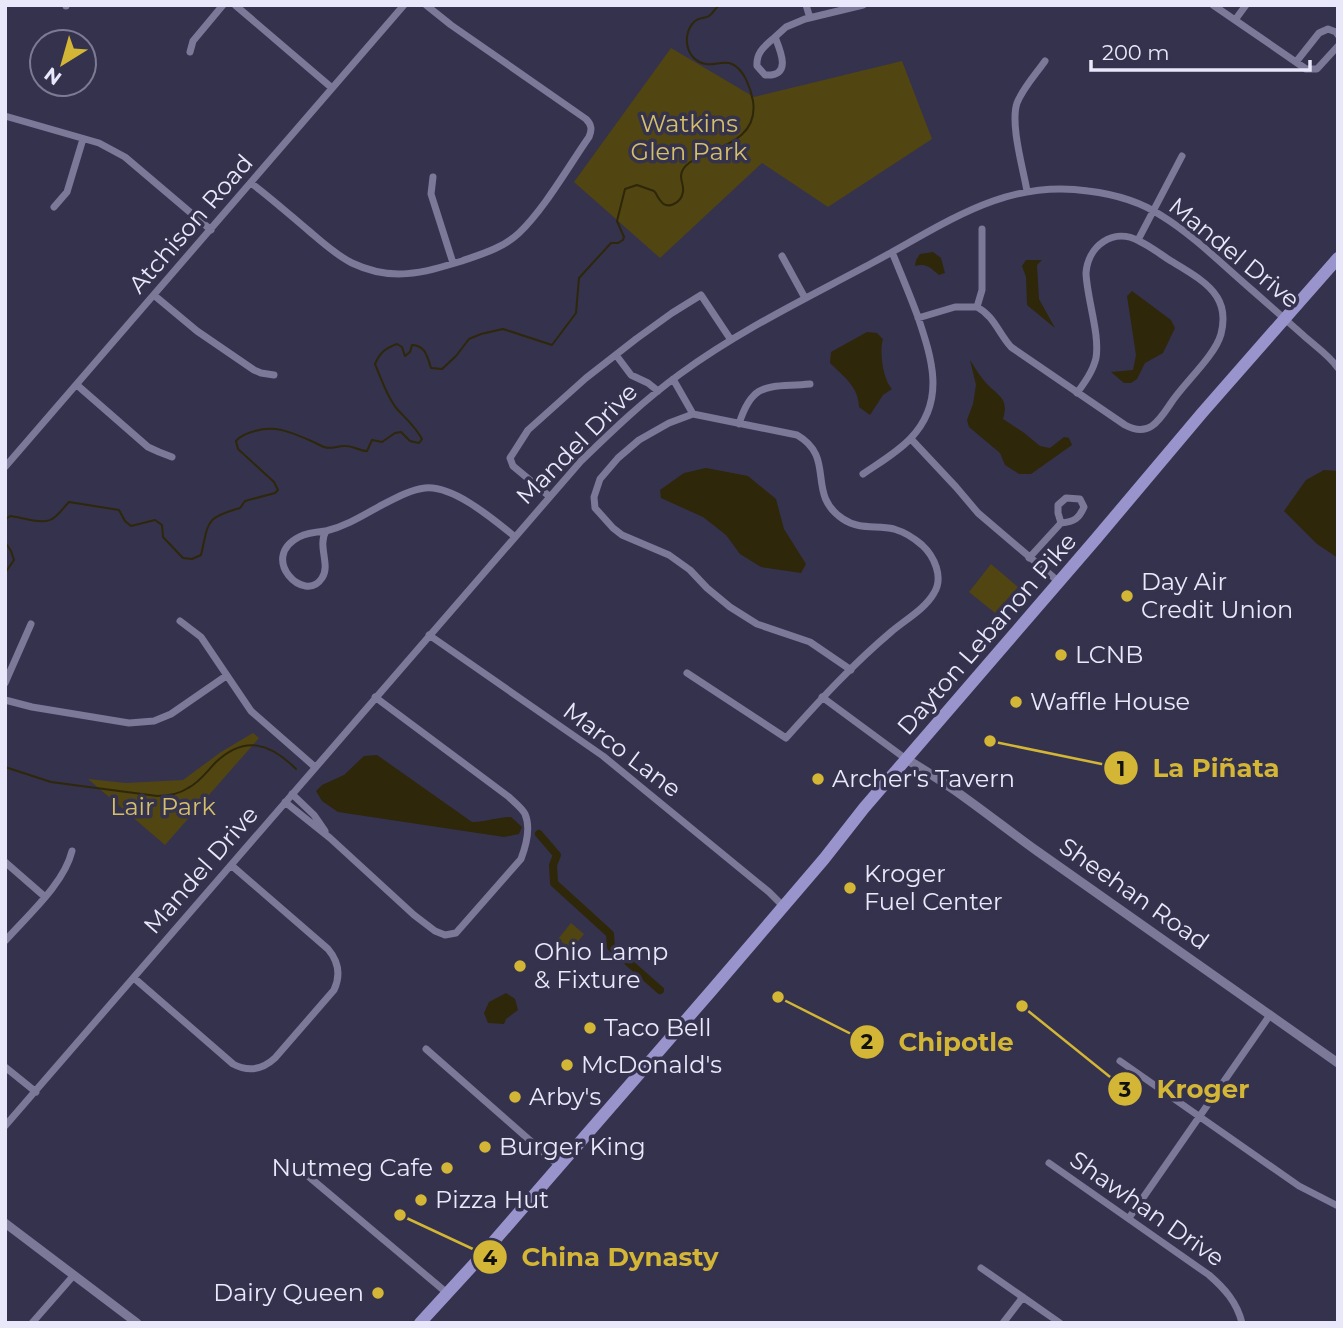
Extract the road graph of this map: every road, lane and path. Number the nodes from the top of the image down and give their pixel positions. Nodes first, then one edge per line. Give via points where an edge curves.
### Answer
1 (223, 5) edge
2 (235, 5) edge
3 (404, 5) edge
4 (426, 5) edge
5 (806, 5) edge
6 (863, 5) edge
7 (1213, 5) edge
8 (1246, 5) edge
9 (810, 18) junction
10 (1236, 20) junction
11 (1338, 35) edge
12 (775, 37) junction
13 (1338, 46) edge
14 (190, 52) dead end
15 (1045, 61) dead end
16 (1296, 62) junction
17 (332, 88) junction
18 (5, 116) edge
19 (83, 139) junction
20 (1182, 156) dead end
21 (433, 177) dead end
22 (251, 183) junction
23 (1027, 191) junction
24 (54, 207) dead end
25 (1153, 211) junction
26 (982, 229) dead end
27 (211, 230) junction
28 (1138, 240) junction
29 (892, 253) junction
30 (782, 256) dead end
31 (1338, 258) edge
32 (453, 263) junction
33 (155, 296) junction
34 (805, 298) junction
35 (977, 307) junction
36 (918, 318) junction
37 (1285, 319) junction
38 (731, 340) junction
39 (616, 355) junction
40 (1338, 368) edge
41 (274, 374) dead end
42 (673, 379) junction
43 (810, 384) dead end
44 (77, 385) junction
45 (658, 391) junction
46 (1077, 393) junction
47 (693, 414) junction
48 (739, 424) junction
49 (911, 439) junction
50 (172, 457) dead end
51 (5, 467) edge
52 (863, 474) dead end
53 (549, 496) junction
54 (1061, 523) dead end
55 (326, 531) junction
56 (514, 536) junction
57 (1029, 558) junction
58 (1059, 582) junction
59 (180, 621) dead end
60 (31, 624) dead end
61 (429, 635) junction
62 (851, 670) junction
63 (687, 673) dead end
64 (226, 676) junction
65 (5, 683) edge
66 (375, 697) junction
67 (822, 697) junction
68 (5, 700) edge
69 (906, 760) junction
70 (315, 767) junction
71 (292, 794) junction
72 (285, 802) junction
73 (330, 838) junction
74 (72, 851) dead end
75 (5, 862) edge
76 (231, 865) junction
77 (44, 896) junction
78 (783, 906) junction
79 (5, 942) edge
80 (134, 978) junction
81 (1270, 1015) junction
82 (426, 1049) dead end
83 (1120, 1061) dead end
84 (1338, 1063) edge
85 (5, 1067) edge
86 (36, 1091) junction
87 (1201, 1116) junction
88 (5, 1126) edge
89 (1049, 1163) dead end
90 (559, 1166) junction
91 (308, 1176) dead end
92 (1338, 1206) edge
93 (1129, 1218) junction
94 (5, 1223) edge
95 (981, 1268) dead end
96 (74, 1275) junction
97 (447, 1293) junction
98 (1023, 1297) junction
99 (32, 1323) edge
100 (137, 1323) edge
101 (420, 1323) edge
102 (1003, 1323) edge
103 (1060, 1323) edge
104 (1242, 1323) edge

1 - 14 street via 193,41
2 - 17 street
3 - 17 street, Atchison Road
4 - 32 street via 586,119 591,132 521,231 503,245
5 - 9 street
6 - 9 street
7 - 10 street
8 - 10 street
9 - 12 street
10 - 16 street
11 - 16 street via 1328,29 1319,33
12 - 12 street via 756,62 769,76 783,65
13 - 16 street via 1317,69
15 - 23 street via 1016,109
17 - 22 street, Atchison Road
18 - 19 street
19 - 24 street via 67,192
19 - 27 street via 125,157
20 - 25 street
21 - 32 street via 431,194
22 - 27 street, Atchison Road
22 - 32 street via 330,249 364,268 404,274
23 - 25 street, Mandel Drive via 1087,191
23 - 29 street, Mandel Drive via 984,204
25 - 28 street
25 - 37 street, Mandel Drive via 1185,232
26 - 35 street via 982,290
27 - 33 street, Atchison Road
28 - 46 street via 1112,237 1098,245 1087,262 1096,352 1093,368
28 - 46 street via 1216,295 1223,314 1219,341 1161,419 1149,428 1130,428
29 - 34 street, Mandel Drive
29 - 36 street
30 - 34 street
31 - 37 main road, Dayton Lebanon Pike
33 - 41 street via 254,370
33 - 44 street, Atchison Road
34 - 38 street, Mandel Drive
35 - 36 street via 955,307
35 - 46 street via 987,313 1011,347
36 - 49 street via 930,356 933,389 928,412
37 - 40 street, Mandel Drive
37 - 58 main road, Dayton Lebanon Pike
38 - 39 street via 701,295
38 - 42 street, Mandel Drive
39 - 45 street via 631,375
39 - 53 street via 537,421 510,458 513,466
42 - 45 street, Mandel Drive
42 - 47 street
43 - 48 street via 762,388 752,395
44 - 50 street via 148,447
44 - 51 street, Atchison Road
45 - 53 street, Mandel Drive
47 - 48 street
47 - 62 street via 639,440 618,458 600,480 595,508 622,535 669,555 690,570 730,607 757,624 810,642
48 - 62 street via 797,435 808,442 815,450 823,495 831,509 856,526 907,534 930,553 936,565 935,592
49 - 52 street
49 - 57 street via 978,513
53 - 56 street, Mandel Drive
54 - 57 street
55 - 55 street via 300,537 285,549 285,569 300,585 310,587 323,577
55 - 56 street via 404,494 437,488 464,500
56 - 61 street, Mandel Drive
57 - 58 street
58 - 69 main road, Dayton Lebanon Pike
59 - 64 street via 201,637
60 - 65 street
61 - 66 street, Mandel Drive
61 - 78 street, Marco Lane via 603,756
62 - 67 street
63 - 67 street via 786,738
64 - 68 street via 172,714 146,723 32,708
64 - 70 street via 251,711
66 - 70 street, Mandel Drive
66 - 73 street via 509,797 524,813 526,847 521,859 456,933 445,934 414,915
67 - 69 street
69 - 78 main road, Dayton Lebanon Pike
69 - 81 street, Sheehan Road
70 - 71 street, Mandel Drive
71 - 72 street, Mandel Drive
71 - 73 street
72 - 73 street
72 - 76 street, Mandel Drive
74 - 77 street via 65,870
75 - 77 street
76 - 80 street, Mandel Drive
76 - 80 street via 336,959 334,990 284,1049 264,1066 239,1067
77 - 79 street
78 - 90 main road, Dayton Lebanon Pike
80 - 86 street, Mandel Drive
81 - 84 street, Sheehan Road
81 - 87 street
82 - 90 street
83 - 87 street
85 - 86 street
86 - 88 street, Mandel Drive
87 - 92 street via 1300,1186
87 - 93 street
89 - 93 street, Shawhan Drive
90 - 97 main road, Dayton Lebanon Pike
91 - 97 street
93 - 104 street, Shawhan Drive via 1220,1284
94 - 96 street
95 - 98 street
96 - 99 street
96 - 100 street
97 - 101 main road, Dayton Lebanon Pike
98 - 102 street
98 - 103 street

